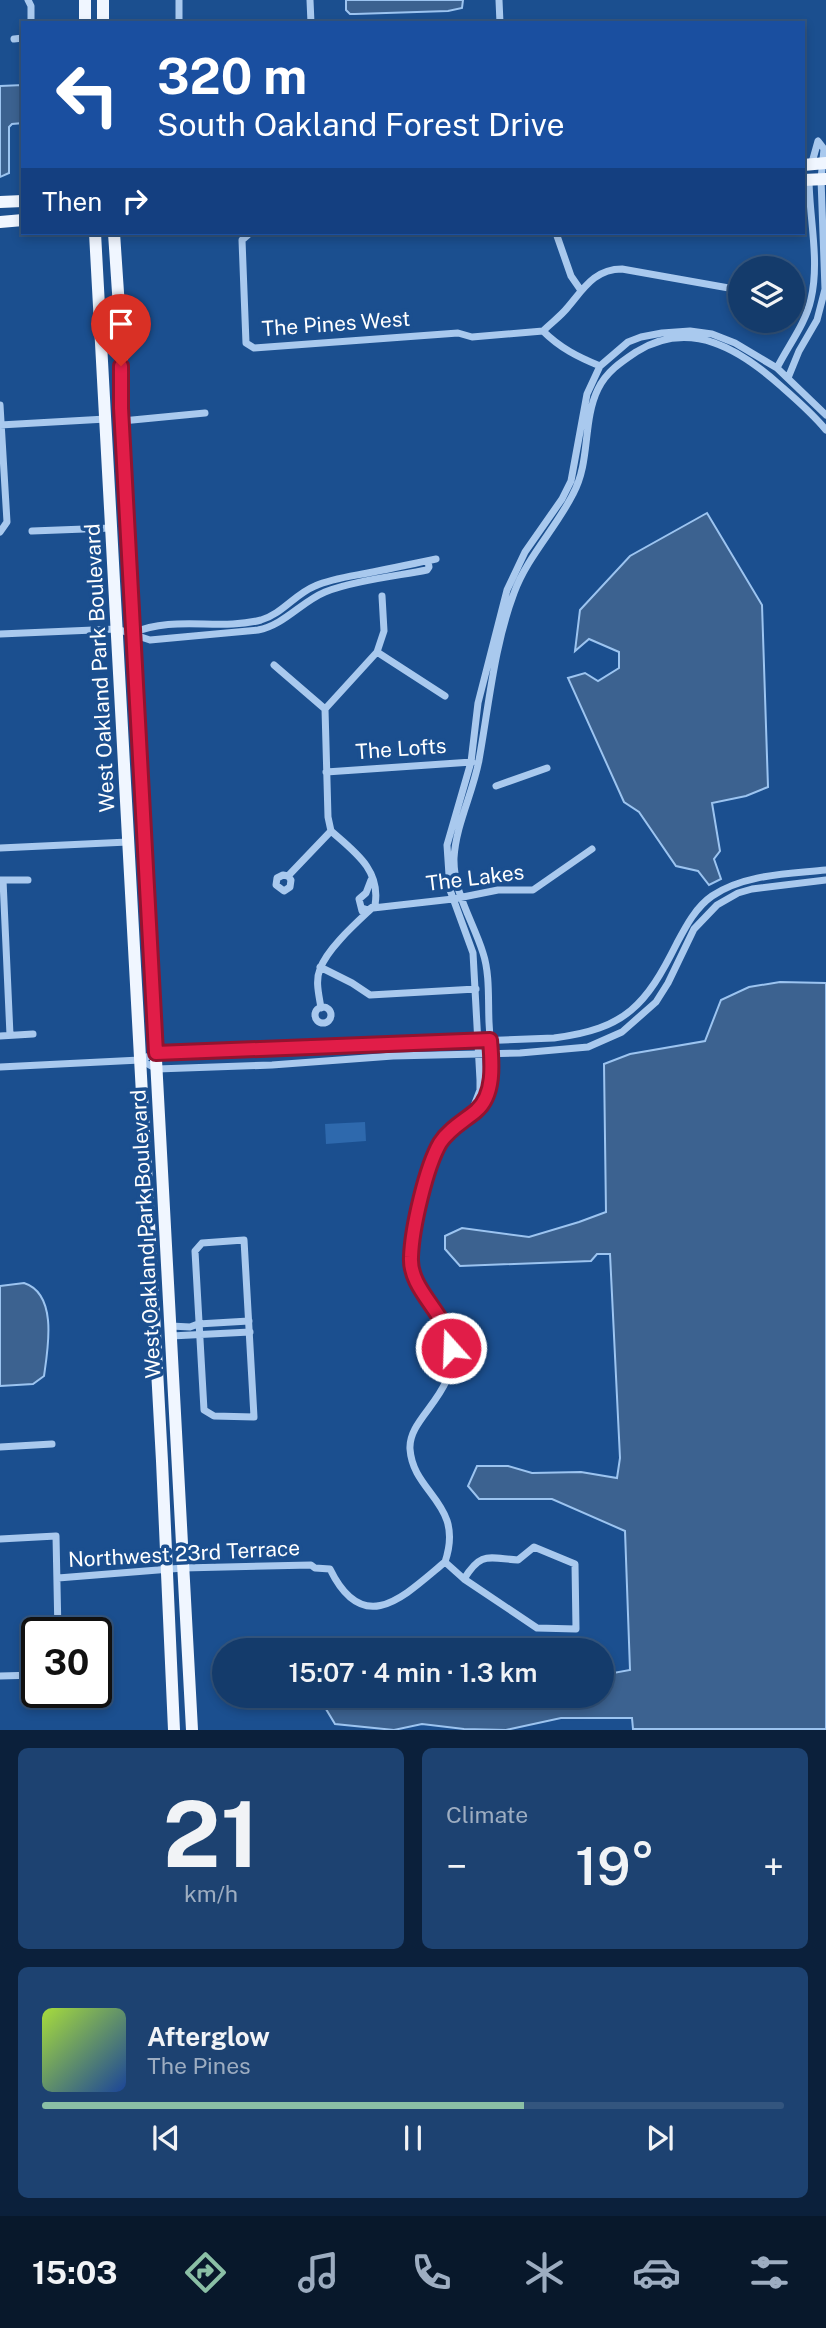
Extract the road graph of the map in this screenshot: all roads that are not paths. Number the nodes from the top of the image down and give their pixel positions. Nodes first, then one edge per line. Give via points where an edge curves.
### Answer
1 (28, 0) edge
2 (85, 0) edge
3 (103, 0) edge
4 (179, 0) edge
5 (310, 0) edge
6 (499, 0) edge
7 (31, 21) edge
8 (85, 21) edge
9 (103, 21) edge
10 (179, 21) edge
11 (311, 21) edge
12 (500, 21) edge
13 (816, 164) edge
14 (815, 179) edge
15 (21, 201) edge
16 (0, 202) edge
17 (21, 220) edge
18 (0, 222) edge
19 (94, 235) edge
20 (114, 235) edge
21 (248, 235) edge
22 (557, 235) edge
23 (728, 288) edge
24 (580, 289) junction
25 (543, 331) junction
26 (600, 366) junction
27 (777, 368) junction
28 (788, 378) junction
29 (104, 397) junction
30 (0, 405) edge
31 (205, 412) dead end
32 (826, 415) edge
33 (106, 419) junction
34 (122, 421) junction
35 (1, 425) edge
36 (826, 430) edge
37 (123, 437) junction
38 (111, 527) junction
39 (1, 531) edge
40 (32, 531) dead end
41 (514, 583) junction
42 (382, 596) dead end
43 (282, 608) junction
44 (288, 615) junction
45 (264, 618) junction
46 (268, 628) junction
47 (117, 629) junction
48 (133, 633) junction
49 (0, 634) edge
50 (377, 652) junction
51 (274, 665) dead end
52 (444, 696) dead end
53 (325, 709) junction
54 (474, 762) junction
55 (547, 768) dead end
56 (326, 772) junction
57 (496, 786) dead end
58 (127, 813) junction
59 (331, 831) junction
60 (144, 837) junction
61 (128, 842) junction
62 (0, 848) edge
63 (592, 849) dead end
64 (145, 857) junction
65 (826, 870) edge
66 (371, 872) junction
67 (288, 876) dead end
68 (1, 880) edge
69 (28, 880) dead end
70 (826, 880) edge
71 (366, 893) junction
72 (457, 899) junction
73 (371, 904) junction
74 (320, 967) junction
75 (475, 989) junction
76 (321, 1007) dead end
77 (33, 1034) dead end
78 (10, 1035) junction
79 (0, 1036) edge
80 (490, 1040) junction
81 (477, 1041) junction
82 (478, 1052) junction
83 (156, 1053) junction
84 (491, 1053) junction
85 (140, 1060) junction
86 (0, 1068) edge
87 (157, 1069) junction
88 (468, 1117) junction
89 (154, 1315) junction
90 (249, 1321) junction
91 (198, 1324) junction
92 (171, 1331) junction
93 (250, 1332) junction
94 (199, 1334) junction
95 (155, 1335) junction
96 (172, 1352) junction
97 (52, 1444) dead end
98 (0, 1447) edge
99 (0, 1539) edge
100 (446, 1562) junction
101 (183, 1568) junction
102 (168, 1570) junction
103 (58, 1578) junction
104 (464, 1579) junction
105 (58, 1617) edge
106 (21, 1675) edge
107 (0, 1676) edge
108 (174, 1706) junction
109 (174, 1730) edge
110 (182, 1730) edge
111 (192, 1730) edge

1 - 7 street
2 - 8 main road
3 - 9 main road
4 - 10 street
5 - 11 street
6 - 12 street
13 - 14 street
13 - 14 street
14 - 27 street via 811,301
14 - 28 street via 825,289 817,320
15 - 16 main road
17 - 18 main road
19 - 29 main road, West Oakland Park Boulevard
20 - 34 main road, West Oakland Park Boulevard
21 - 25 street, The Pines West via 242,240 246,343 254,348
22 - 24 street via 570,276
23 - 24 street via 608,269
24 - 25 street
25 - 26 street via 558,345
26 - 27 street via 628,342 662,332 690,331 734,343
26 - 41 street via 587,394 571,481 525,552
27 - 28 street
28 - 32 street
29 - 33 main road, West Oakland Park Boulevard
29 - 34 main road
30 - 35 street
31 - 34 street
33 - 35 street
33 - 37 main road
33 - 38 main road, West Oakland Park Boulevard
34 - 37 main road, West Oakland Park Boulevard
35 - 39 street via 7,522
36 - 41 street via 763,370 714,341 682,338 644,347 609,372 598,390 578,485
37 - 48 main road, West Oakland Park Boulevard
38 - 40 street
38 - 47 main road, West Oakland Park Boulevard
41 - 54 street via 504,600 490,672 478,703
42 - 50 street via 384,631
43 - 44 street
43 - 44 street via 326,581 432,560 427,570 326,592
43 - 45 street
44 - 46 street
45 - 46 street
45 - 48 street via 150,625
46 - 48 street via 150,640
47 - 48 street
47 - 49 street
47 - 58 main road, West Oakland Park Boulevard
48 - 60 main road, West Oakland Park Boulevard
50 - 52 street
50 - 53 street
51 - 53 street
53 - 56 street
54 - 56 street, The Lofts
54 - 72 street via 447,845 447,877
55 - 57 street
56 - 59 street
58 - 60 main road
58 - 61 main road, West Oakland Park Boulevard
59 - 66 street
59 - 67 street
60 - 64 main road, West Oakland Park Boulevard
61 - 62 street
61 - 64 main road
61 - 85 main road, West Oakland Park Boulevard
63 - 72 street, The Lakes via 533,890 498,890
64 - 83 main road, West Oakland Park Boulevard
65 - 80 street via 746,881 715,894 687,924 650,992 609,1025 569,1037
66 - 71 street
66 - 73 street
68 - 69 street
68 - 78 street
70 - 84 street via 752,889 717,905 694,929 656,1002 612,1038 578,1049
71 - 73 street, The Lakes
71 - 73 street via 359,899
72 - 73 street, The Lakes
72 - 75 street via 472,947
72 - 80 street via 486,964
73 - 74 street
74 - 75 street via 370,995
74 - 76 street
75 - 81 street
77 - 78 street
78 - 79 street
80 - 81 street
80 - 84 street
81 - 82 street
81 - 83 street
82 - 84 street
82 - 87 street
82 - 88 street via 480,1090
83 - 85 street
83 - 87 main road, West Oakland Park Boulevard
84 - 88 street via 487,1094
85 - 86 street
85 - 87 street
85 - 89 main road, West Oakland Park Boulevard
87 - 92 main road, West Oakland Park Boulevard
88 - 100 street via 449,1132 435,1154 418,1212 411,1259 412,1272 451,1343 445,1386 415,1430 410,1451 448,1520 451,1546
89 - 92 main road via 159,1328
89 - 95 main road, West Oakland Park Boulevard
90 - 91 street
90 - 91 street via 244,1240 202,1243 195,1251
90 - 93 street
91 - 92 street
91 - 94 street
92 - 94 street
92 - 96 main road, West Oakland Park Boulevard
93 - 94 street
93 - 94 street via 254,1417 214,1416 204,1410
95 - 96 main road via 166,1341
95 - 102 main road, West Oakland Park Boulevard
96 - 101 main road, West Oakland Park Boulevard
97 - 98 street
99 - 103 street via 56,1536
100 - 101 street, Northwest 23rd Terrace via 400,1599 372,1607 348,1596 330,1569 311,1565
100 - 104 street
101 - 102 street, Northwest 23rd Terrace
101 - 111 main road, West Oakland Park Boulevard
102 - 103 street, Northwest 23rd Terrace
102 - 108 main road, West Oakland Park Boulevard
103 - 105 street
104 - 104 street via 474,1561 518,1560 534,1547 575,1564 576,1629 537,1629
106 - 107 street
108 - 109 main road, West Oakland Park Boulevard
108 - 110 main road

